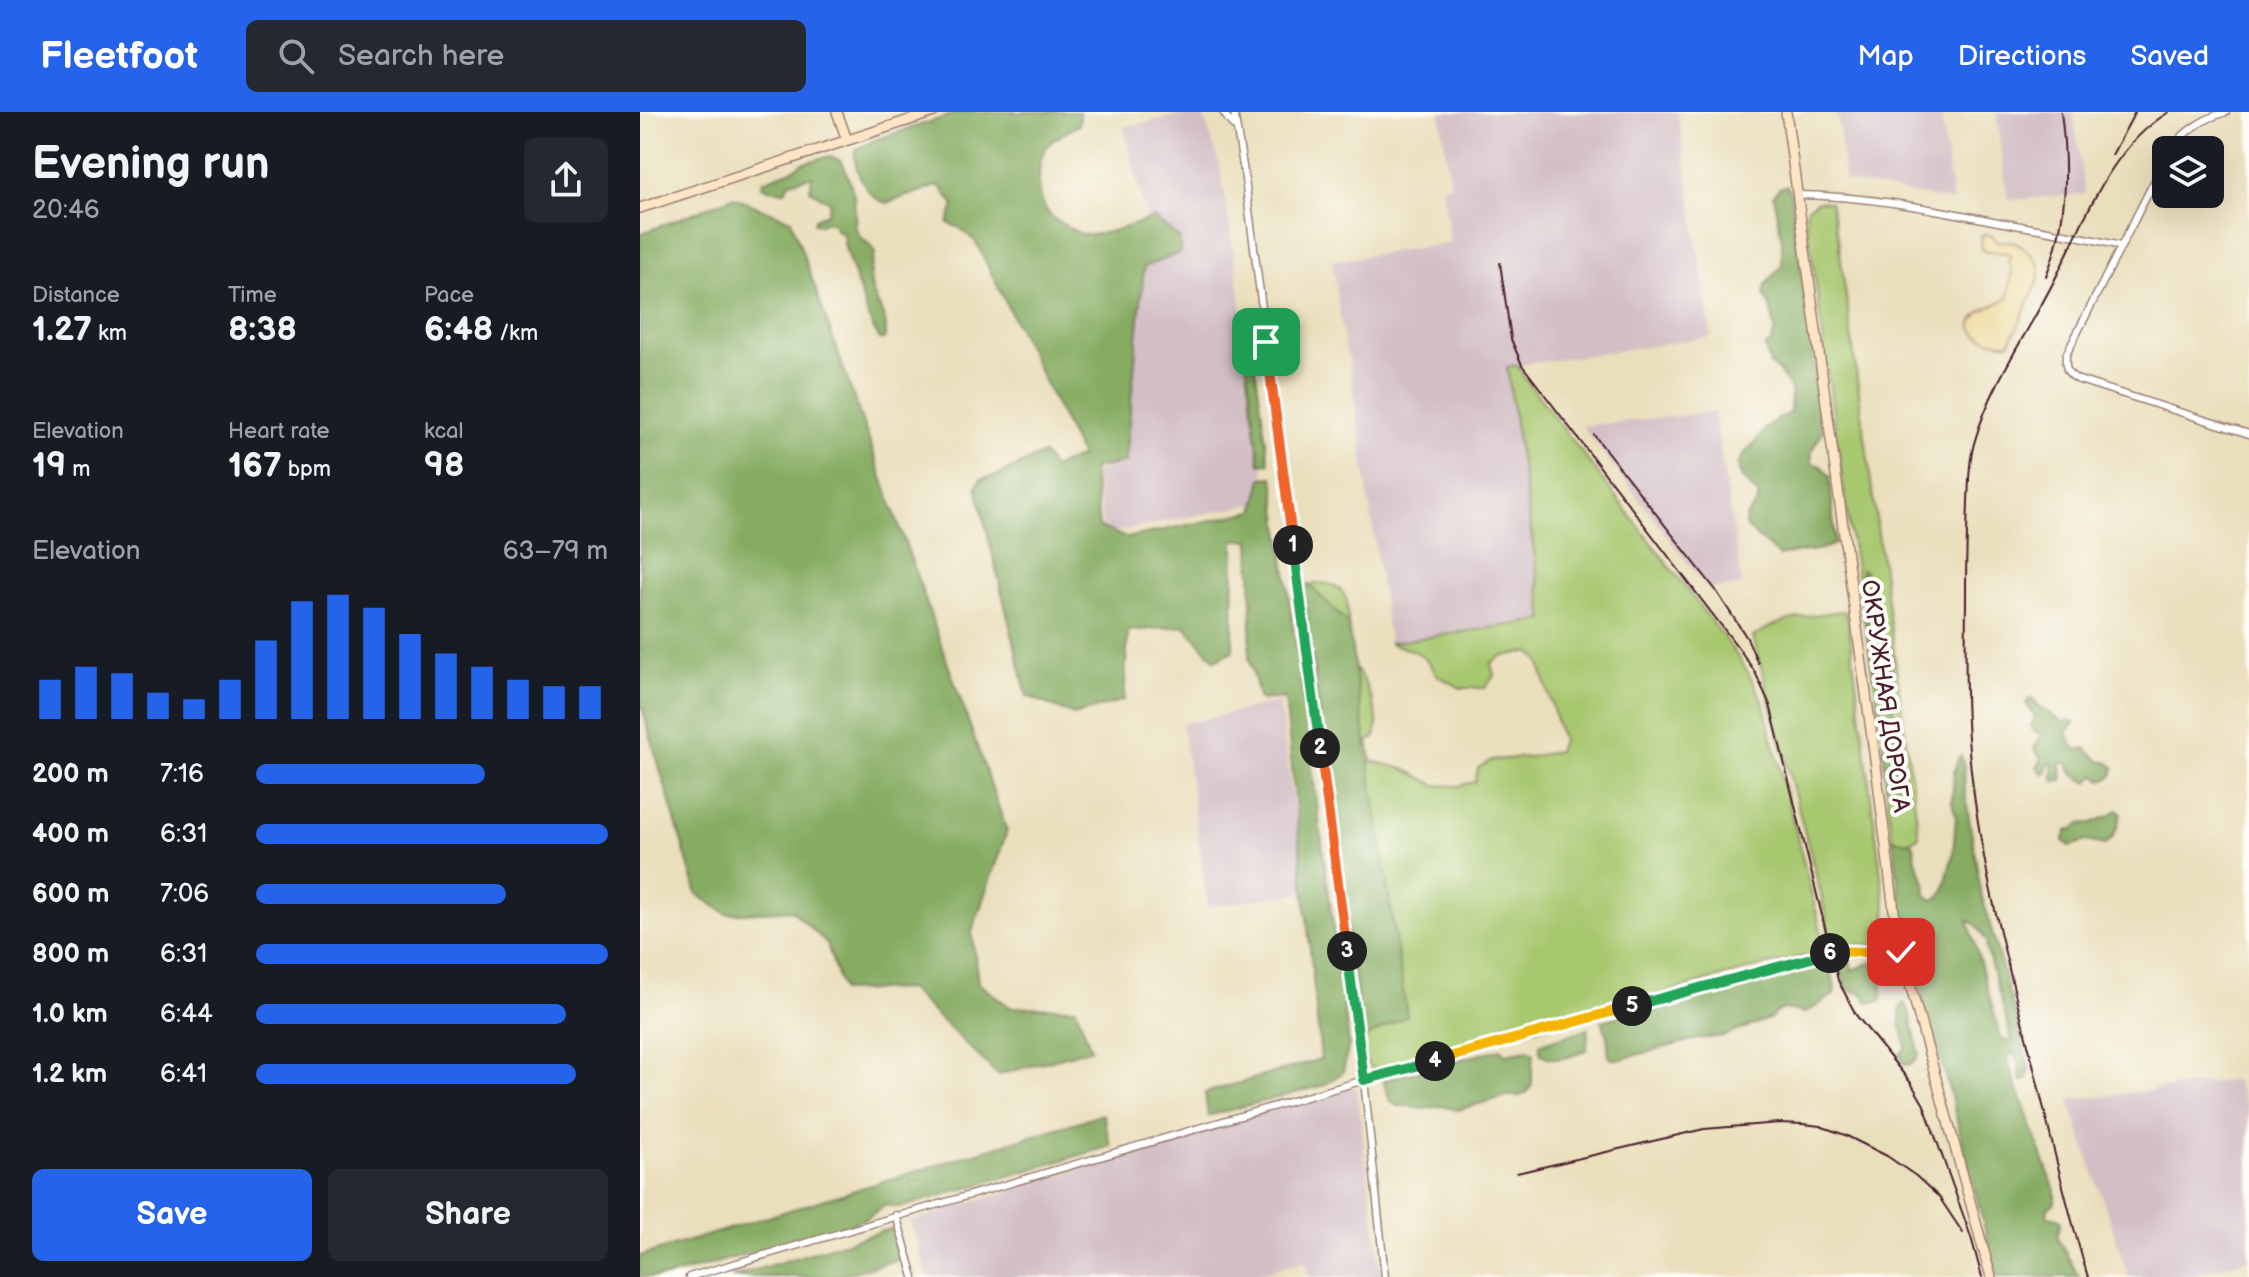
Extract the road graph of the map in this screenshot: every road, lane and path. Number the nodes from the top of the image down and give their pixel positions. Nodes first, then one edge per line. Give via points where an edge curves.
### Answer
1 (837, 112) edge
2 (934, 112) edge
3 (1223, 112) edge
4 (1234, 112) edge
5 (1786, 112) edge
6 (2226, 112) edge
7 (1235, 129) junction
8 (2182, 136) edge
9 (847, 140) junction
10 (2152, 185) edge
11 (1798, 195) junction
12 (640, 208) edge
13 (2120, 246) junction
14 (2249, 434) edge
15 (1901, 952) junction
16 (1364, 1080) junction
17 (896, 1215) junction
18 (689, 1277) edge
19 (914, 1277) edge
20 (1385, 1277) edge
21 (1991, 1277) edge

1 - 9 main road
2 - 9 main road
3 - 7 street
4 - 7 street
5 - 11 main road, ОКРУЖНАЯ ДОРОГА
6 - 8 street
7 - 16 street
9 - 12 main road
10 - 13 street
11 - 13 street via 1882,200
11 - 15 main road, ОКРУЖНАЯ ДОРОГА
13 - 14 street via 2066,355 2070,376
15 - 16 street via 1843,950
15 - 21 main road, ОКРУЖНАЯ ДОРОГА
16 - 17 street
16 - 20 street
17 - 18 street
17 - 19 street

